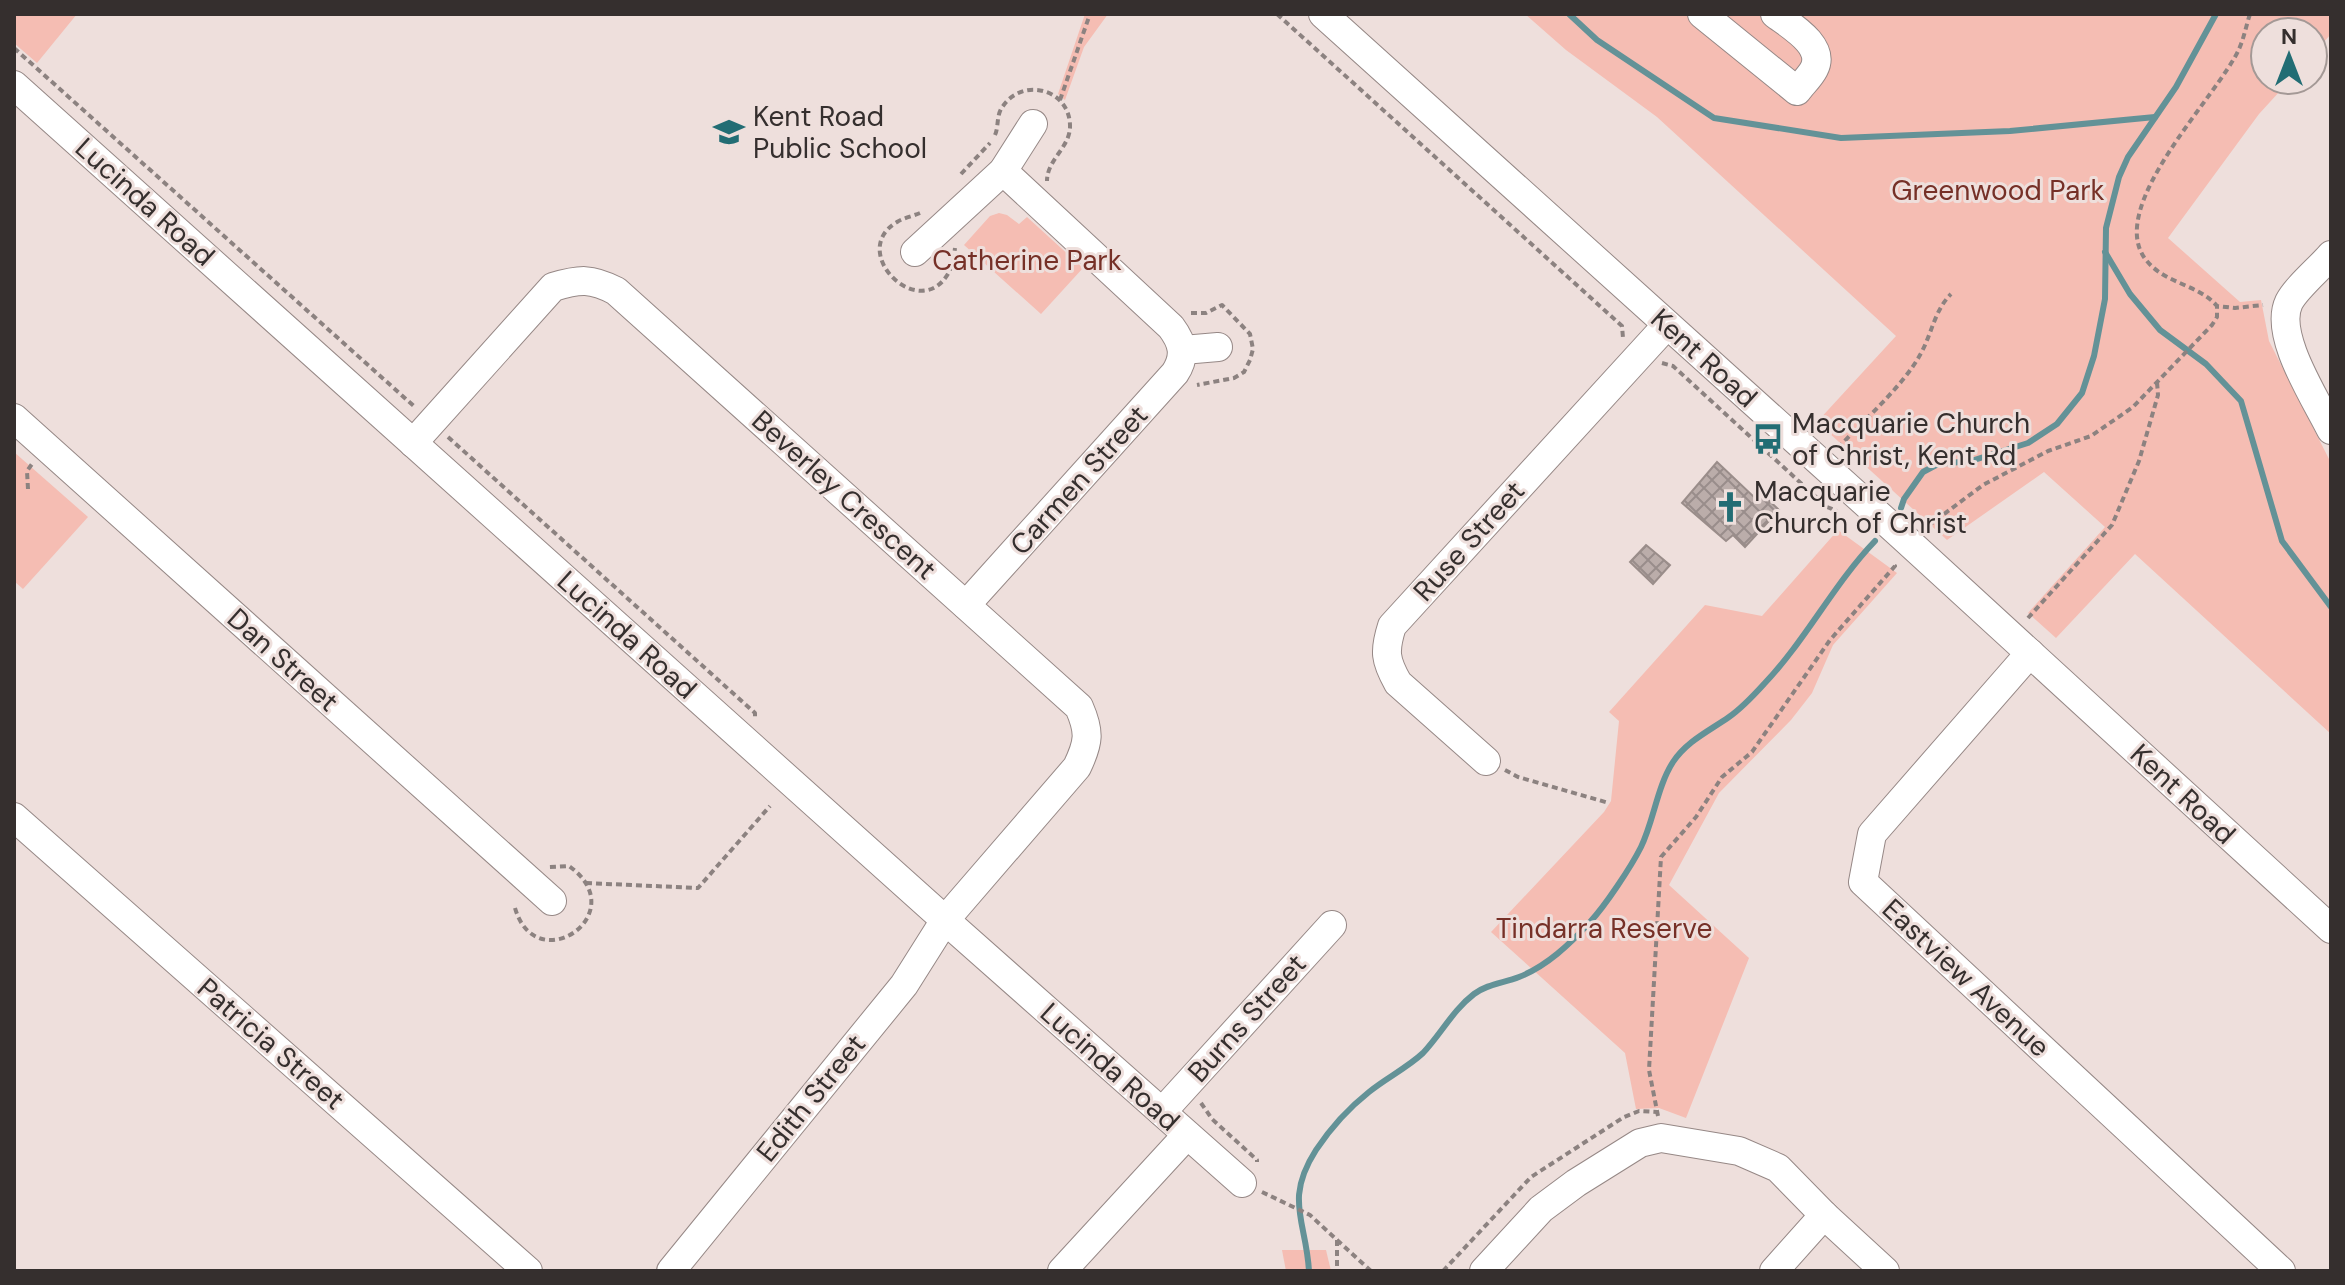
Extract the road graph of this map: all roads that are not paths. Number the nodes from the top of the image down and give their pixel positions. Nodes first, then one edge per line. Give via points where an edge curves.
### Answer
1 (1323, 14) edge
2 (1702, 14) edge
3 (1775, 14) edge
4 (14, 85) edge
5 (1033, 124) dead end
6 (1003, 171) junction
7 (915, 252) dead end
8 (2331, 255) edge
9 (1667, 325) junction
10 (1218, 347) dead end
11 (1183, 350) junction
12 (14, 418) edge
13 (2331, 430) edge
14 (413, 443) junction
15 (966, 605) junction
16 (2030, 653) junction
17 (1486, 761) road end
18 (14, 817) edge
19 (552, 901) dead end
20 (945, 920) junction
21 (1332, 925) dead end
22 (2331, 929) edge
23 (1162, 1112) junction
24 (1187, 1135) junction
25 (1251, 1187) road end
26 (1824, 1215) junction
27 (528, 1271) edge
28 (671, 1271) edge
29 (1062, 1271) edge
30 (1484, 1271) edge
31 (1774, 1271) edge
32 (1885, 1271) edge
33 (2281, 1271) edge

1 - 9 street, Kent Road
2 - 3 street via 1797,91 1815,68 1817,54
4 - 14 street, Lucinda Road
5 - 6 street
6 - 7 street
6 - 11 street via 1171,327
8 - 13 street via 2289,302 2285,322 2288,342
9 - 16 street, Kent Road
9 - 17 street, Ruse Street via 1392,626 1385,648 1398,683
10 - 11 street
11 - 15 street, Carmen Street via 1175,373
12 - 19 street, Dan Street
14 - 15 street, Beverley Crescent via 553,287 574,280 597,281 616,291
14 - 20 street, Lucinda Road
15 - 20 street, Beverley Crescent via 1079,707 1087,724 1087,746 1077,767
16 - 22 street, Kent Road
16 - 33 street, Eastview Avenue via 1872,834 1863,882
18 - 27 street, Patricia Street
20 - 23 street, Lucinda Road
20 - 28 street, Edith Street via 904,985
21 - 23 street, Burns Street
23 - 24 street, Lucinda Road
24 - 25 street, Lucinda Road
24 - 29 street
26 - 30 street via 1778,1168 1739,1151 1661,1138 1640,1143 1541,1209
26 - 31 street
26 - 32 street

